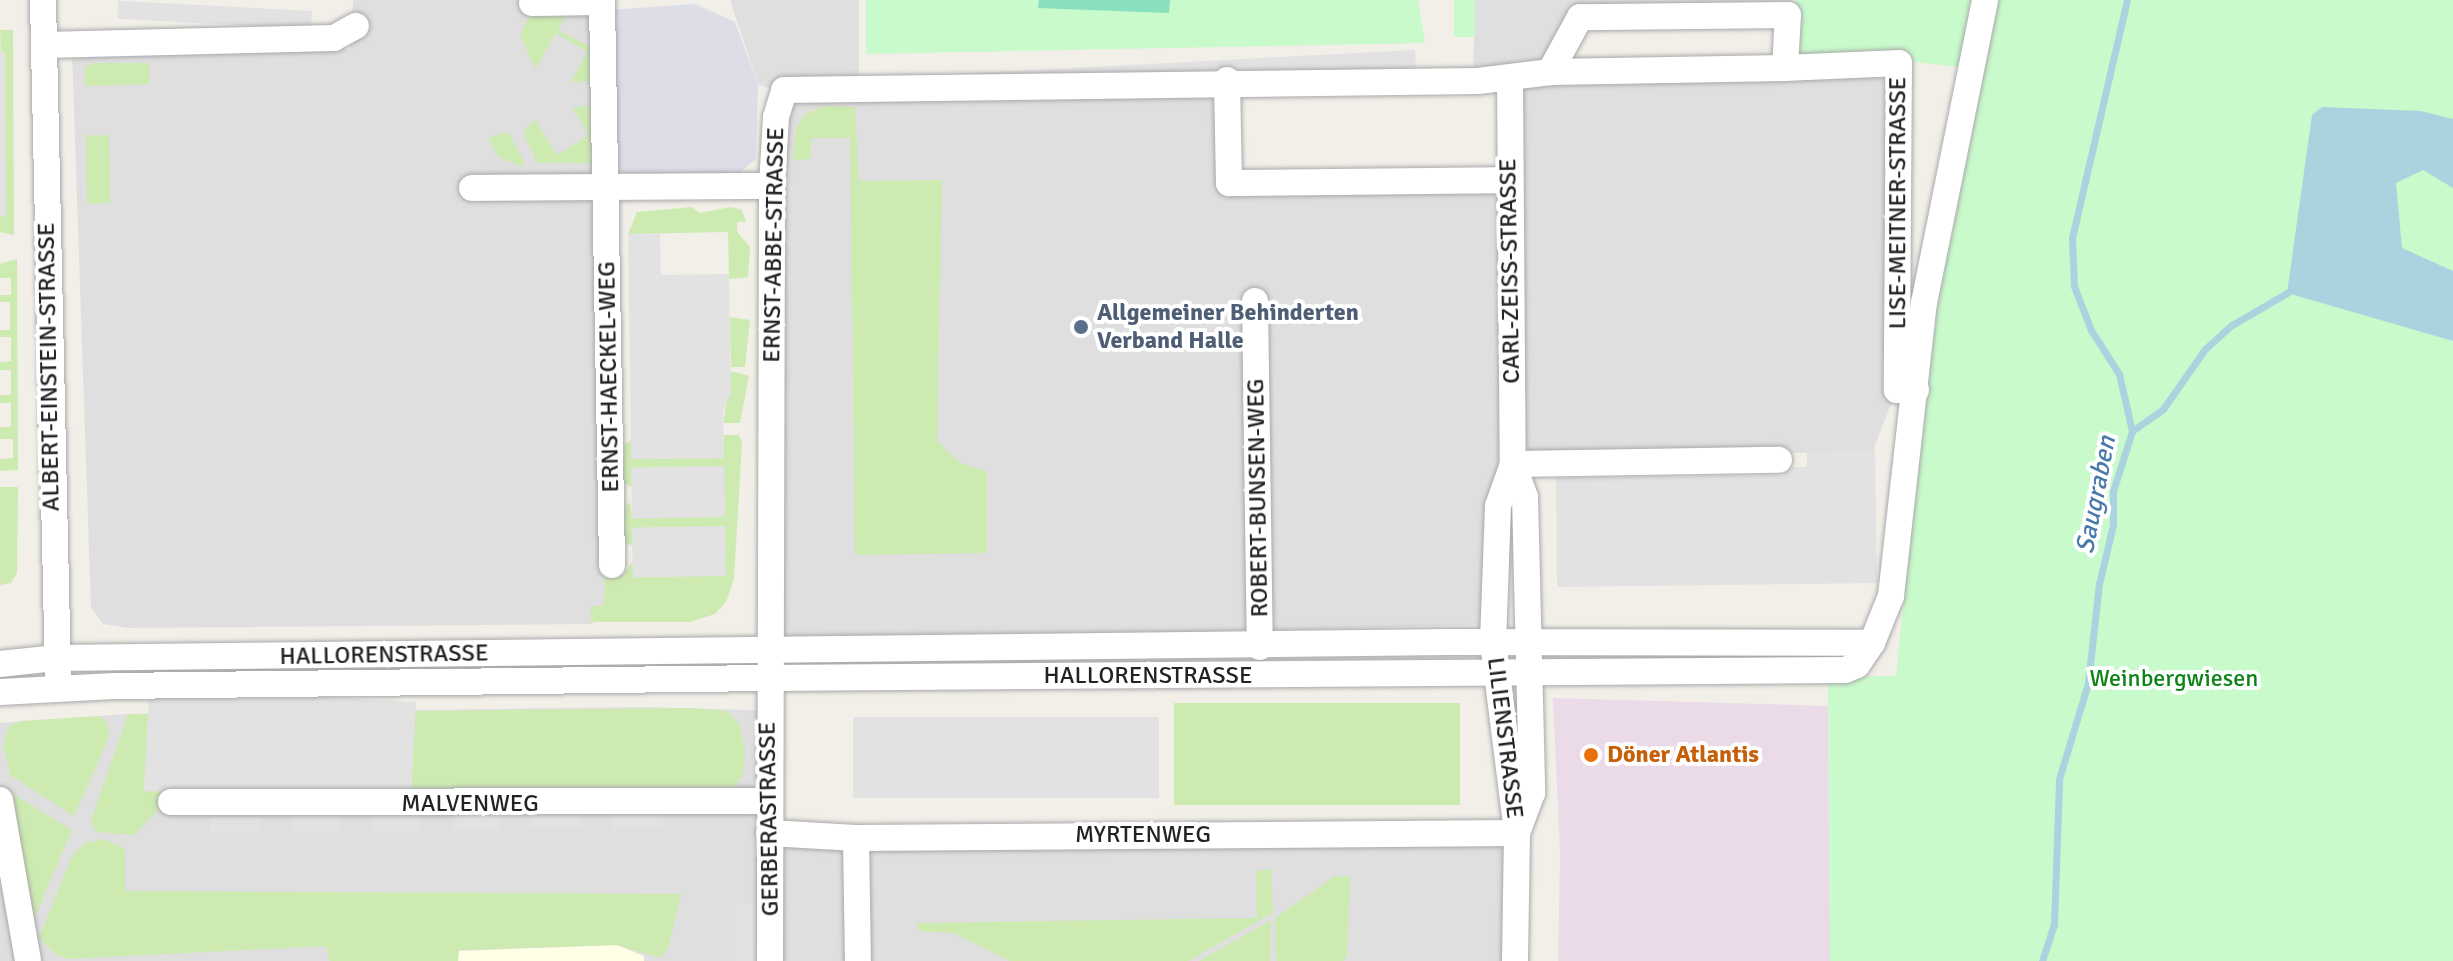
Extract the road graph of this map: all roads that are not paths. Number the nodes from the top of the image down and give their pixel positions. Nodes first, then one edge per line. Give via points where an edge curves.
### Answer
1 (43, 0) edge
2 (1985, 0) edge
3 (532, 3) dead end
4 (356, 26) dead end
5 (44, 45) junction
6 (1785, 68) junction
7 (1550, 72) junction
8 (1510, 78) junction
9 (1227, 80) junction
10 (1508, 180) junction
11 (772, 186) junction
12 (472, 188) dead end
13 (606, 189) junction
14 (1255, 301) dead end
15 (1916, 390) junction
16 (1779, 460) dead end
17 (1513, 464) junction
18 (612, 565) dead end
19 (1529, 641) junction
20 (1493, 642) junction
21 (1872, 643) junction
22 (1260, 647) junction
23 (55, 658) junction
24 (0, 664) edge
25 (768, 665) junction
26 (1493, 671) junction
27 (1529, 672) junction
28 (60, 688) junction
29 (0, 692) edge
30 (0, 800) edge
31 (768, 801) junction
32 (171, 802) dead end
33 (769, 833) junction
34 (1517, 833) junction
35 (856, 838) junction
36 (28, 961) edge
37 (770, 961) edge
38 (858, 961) edge
39 (1515, 961) edge

1 - 5 street, ALBERT-EINSTEIN-STRASSE
2 - 15 street, LISE-MEITNER-STRASSE via 1924,303
3 - 13 street, ERNST-HAECKEL-WEG via 602,2
4 - 5 street via 334,38
5 - 23 street, ALBERT-EINSTEIN-STRASSE
6 - 7 street, ERNST-ABBE-STRASSE
6 - 7 street via 1788,15 1580,17
6 - 15 street, LISE-MEITNER-STRASSE via 1899,63 1897,390
7 - 8 street, ERNST-ABBE-STRASSE
8 - 9 street, ERNST-ABBE-STRASSE
8 - 10 street, CARL-ZEISS-STRASSE
9 - 10 street via 1229,183
9 - 11 street, ERNST-ABBE-STRASSE via 784,90 776,117
10 - 17 street, CARL-ZEISS-STRASSE
11 - 13 street
11 - 25 street, ERNST-ABBE-STRASSE
12 - 13 street
13 - 18 street, ERNST-HAECKEL-WEG
14 - 22 street, ROBERT-BUNSEN-WEG
15 - 21 street, LISE-MEITNER-STRASSE via 1891,596
16 - 17 street
17 - 19 street, CARL-ZEISS-STRASSE via 1525,497
17 - 20 street, CARL-ZEISS-STRASSE via 1498,506
19 - 20 street, HALLORENSTRASSE
19 - 21 street, HALLORENSTRASSE
19 - 27 street
20 - 22 street, HALLORENSTRASSE
20 - 26 street, LILIENSTRASSE
21 - 27 street, HALLORENSTRASSE via 1857,665 1845,670
22 - 25 street, HALLORENSTRASSE
23 - 24 street, HALLORENSTRASSE
23 - 25 street, HALLORENSTRASSE
23 - 28 street, ALBERT-EINSTEIN-STRASSE
25 - 26 street, HALLORENSTRASSE
25 - 28 street, HALLORENSTRASSE
25 - 31 street, GERBERASTRASSE
26 - 27 street, HALLORENSTRASSE
26 - 34 street, LILIENSTRASSE
27 - 34 street, LILIENSTRASSE via 1532,793
28 - 29 street, HALLORENSTRASSE
30 - 36 street
31 - 32 street, MALVENWEG
31 - 33 street, GERBERASTRASSE
33 - 35 street, MYRTENWEG
33 - 37 street, GERBERASTRASSE
34 - 35 street, MYRTENWEG
34 - 39 street, LILIENSTRASSE
35 - 38 street

